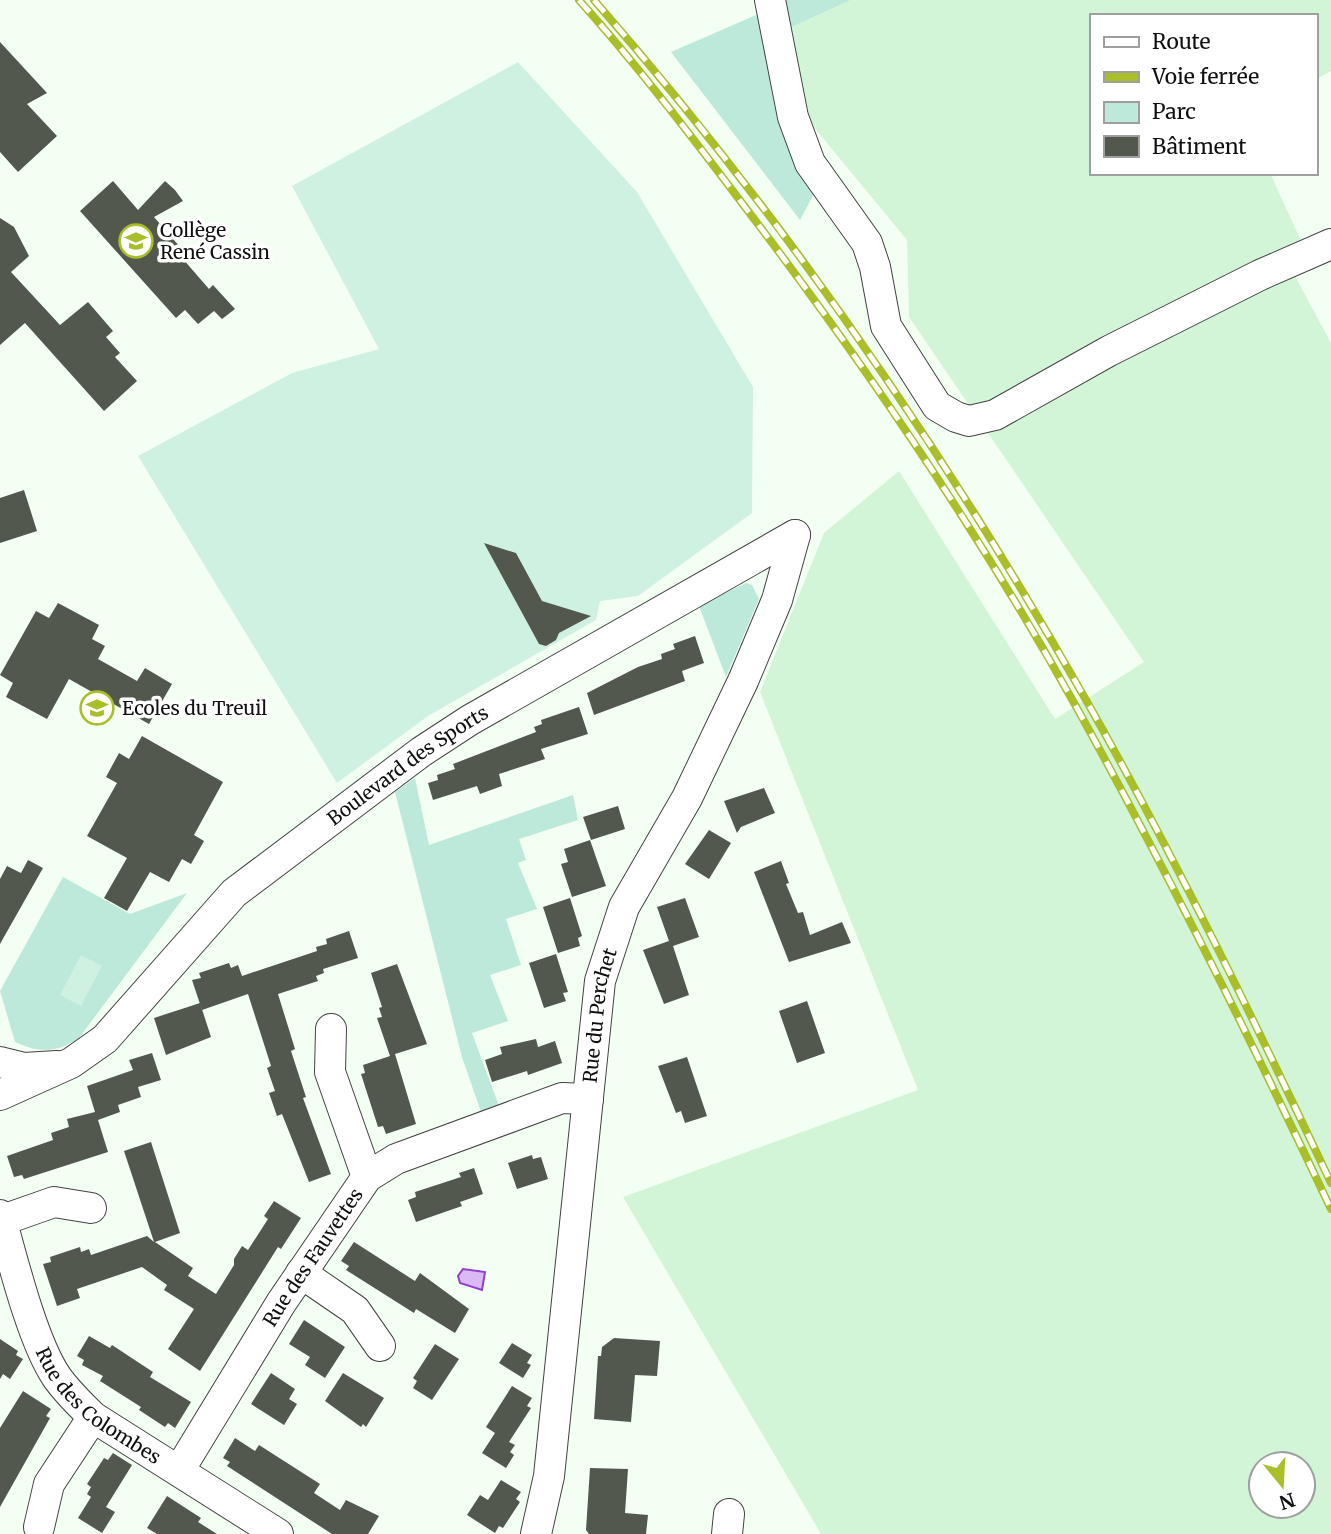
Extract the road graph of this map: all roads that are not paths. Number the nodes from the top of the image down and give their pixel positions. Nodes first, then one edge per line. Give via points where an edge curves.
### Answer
1 (770, 0) edge
2 (1331, 244) edge
3 (795, 535) joint
4 (331, 1029) dead end
5 (0, 1062) edge
6 (71, 1063) junction
7 (0, 1095) edge
8 (588, 1100) junction
9 (367, 1177) junction
10 (91, 1208) dead end
11 (0, 1219) edge
12 (301, 1273) junction
13 (380, 1346) dead end
14 (93, 1417) junction
15 (180, 1469) junction
16 (39, 1527) dead end
17 (278, 1534) edge
18 (536, 1534) edge

1 - 2 street via 793,117 810,163 867,243 886,326 937,406 969,421 995,415 1120,345
3 - 6 street, Boulevard des Sports via 421,752 234,893 105,1039
3 - 8 street, Rue du Perchet via 777,600 743,681 687,798 624,907 609,946 600,981
4 - 9 street via 330,1072
5 - 6 street, Boulevard des Sports via 24,1069
6 - 7 street, Boulevard des Sports
8 - 9 street, Rue des Fauvettes via 562,1098 396,1159
8 - 18 street, Rue du Perchet via 549,1476
9 - 12 street, Rue des Fauvettes
10 - 11 street via 54,1202
11 - 14 street, Rue des Colombes via 55,1374
12 - 13 street via 355,1310
12 - 15 street, Rue des Fauvettes
14 - 15 street, Rue des Colombes
14 - 16 street via 49,1484
15 - 17 street, Rue des Colombes

